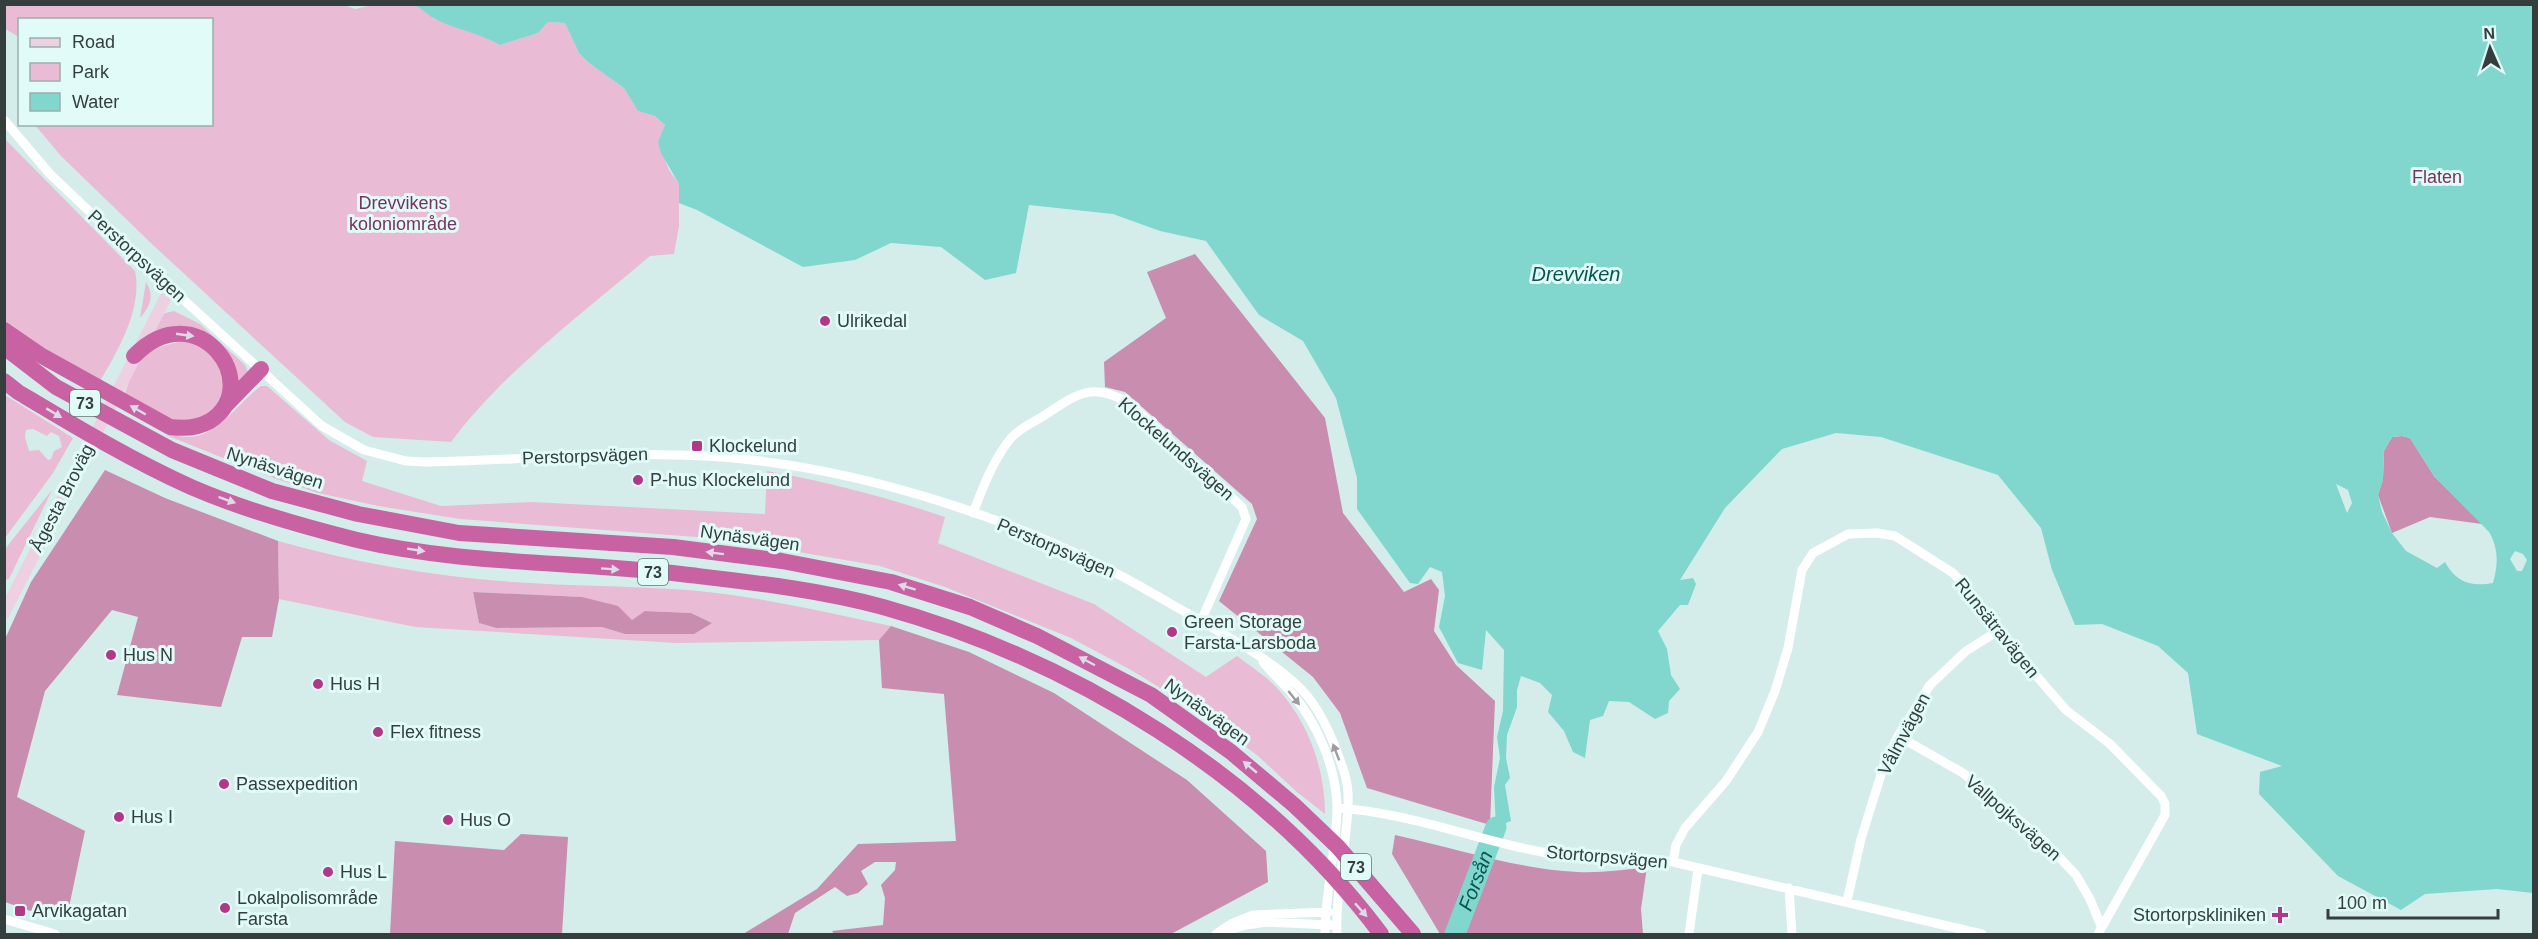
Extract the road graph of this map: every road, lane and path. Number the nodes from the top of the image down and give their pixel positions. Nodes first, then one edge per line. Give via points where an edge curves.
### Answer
1 (4, 120) edge
2 (168, 285) junction
3 (4, 330) edge
4 (4, 347) edge
5 (134, 356) junction
6 (261, 369) junction
7 (120, 375) junction
8 (4, 381) edge
9 (225, 406) junction
10 (973, 513) junction
11 (10, 587) edge
12 (4, 613) edge
13 (1201, 621) junction
14 (1998, 631) junction
15 (1256, 653) junction
16 (1899, 736) junction
17 (1337, 808) junction
18 (1348, 808) junction
19 (1673, 862) junction
20 (1698, 869) junction
21 (1789, 888) junction
22 (1847, 902) junction
23 (1325, 912) junction
24 (1336, 912) junction
25 (4, 919) edge
26 (1325, 930) edge
27 (1337, 930) edge
28 (2099, 930) edge
29 (39, 932) edge
30 (56, 934) edge
31 (1217, 934) edge
32 (1381, 934) edge
33 (1413, 934) edge
34 (1689, 934) edge
35 (1792, 934) edge
36 (1982, 934) edge

1 - 2 street, Perstorpsvägen via 50,174
2 - 5 main road, Ågesta Broväg
2 - 6 street, Perstorpsvägen
2 - 7 main road, Ågesta Broväg
9 -> 3 highway via 205,424 171,427 42,356
33 -> 4 highway, Nynäsvägen / 73 via 1338,847 1231,752 1151,696 1037,636 970,607 891,582 782,561 673,547 459,533 358,514 272,491 172,450 56,387
5 - 7 main road, Ågesta Broväg
5 -> 9 highway via 143,346 165,335 179,333 202,338 216,348 227,365 230,387
6 - 9 highway
6 - 10 street, Perstorpsvägen via 342,440 406,461 676,453 760,461 890,488
7 - 11 main road, Ågesta Broväg
8 -> 32 highway, 73 via 109,446 193,487 260,512 359,540 475,559 675,573 781,586 880,607 1028,659 1129,714 1217,771 1278,822
10 - 13 street, Perstorpsvägen via 1126,578
10 - 13 street, Klockelundsvägen via 994,463 1012,437 1075,395 1113,394 1130,404 1242,507 1246,519
11 - 12 main road, Ågesta Broväg
13 - 15 street, Perstorpsvägen
14 - 16 street, Vålmvägen via 1966,651 1930,686
14 - 19 street, Runsätravägen via 1953,573 1895,536 1848,534 1813,553 1802,570 1788,648 1758,732 1737,766 1685,828
14 - 28 street, Runsätravägen via 2066,710 2110,744 2161,796 2164,804 2165,815
15 -> 17 street, Perstorpsvägen via 1294,696 1324,748 1334,779
18 -> 15 street, Perstorpsvägen via 1346,777 1318,714 1304,692
16 - 22 street, Vålmvägen via 1885,762
16 - 28 street, Vallpojksvägen via 1963,773 2044,841 2076,875
17 - 18 street, Stortorpsvägen
17 - 23 street, Perstorpsvägen
18 - 19 street, Stortorpsvägen via 1575,858
18 - 24 street, Perstorpsvägen
19 - 20 street, Stortorpsvägen
20 - 21 street, Stortorpsvägen
20 - 34 street
21 - 22 street, Stortorpsvägen
21 - 35 street
22 - 36 street, Stortorpsvägen
23 - 24 street
23 - 26 street, Perstorpsvägen
23 - 31 street via 1253,915
24 - 27 street, Perstorpsvägen
25 - 29 street
26 - 27 street
26 - 31 street via 1267,922
29 - 30 street

